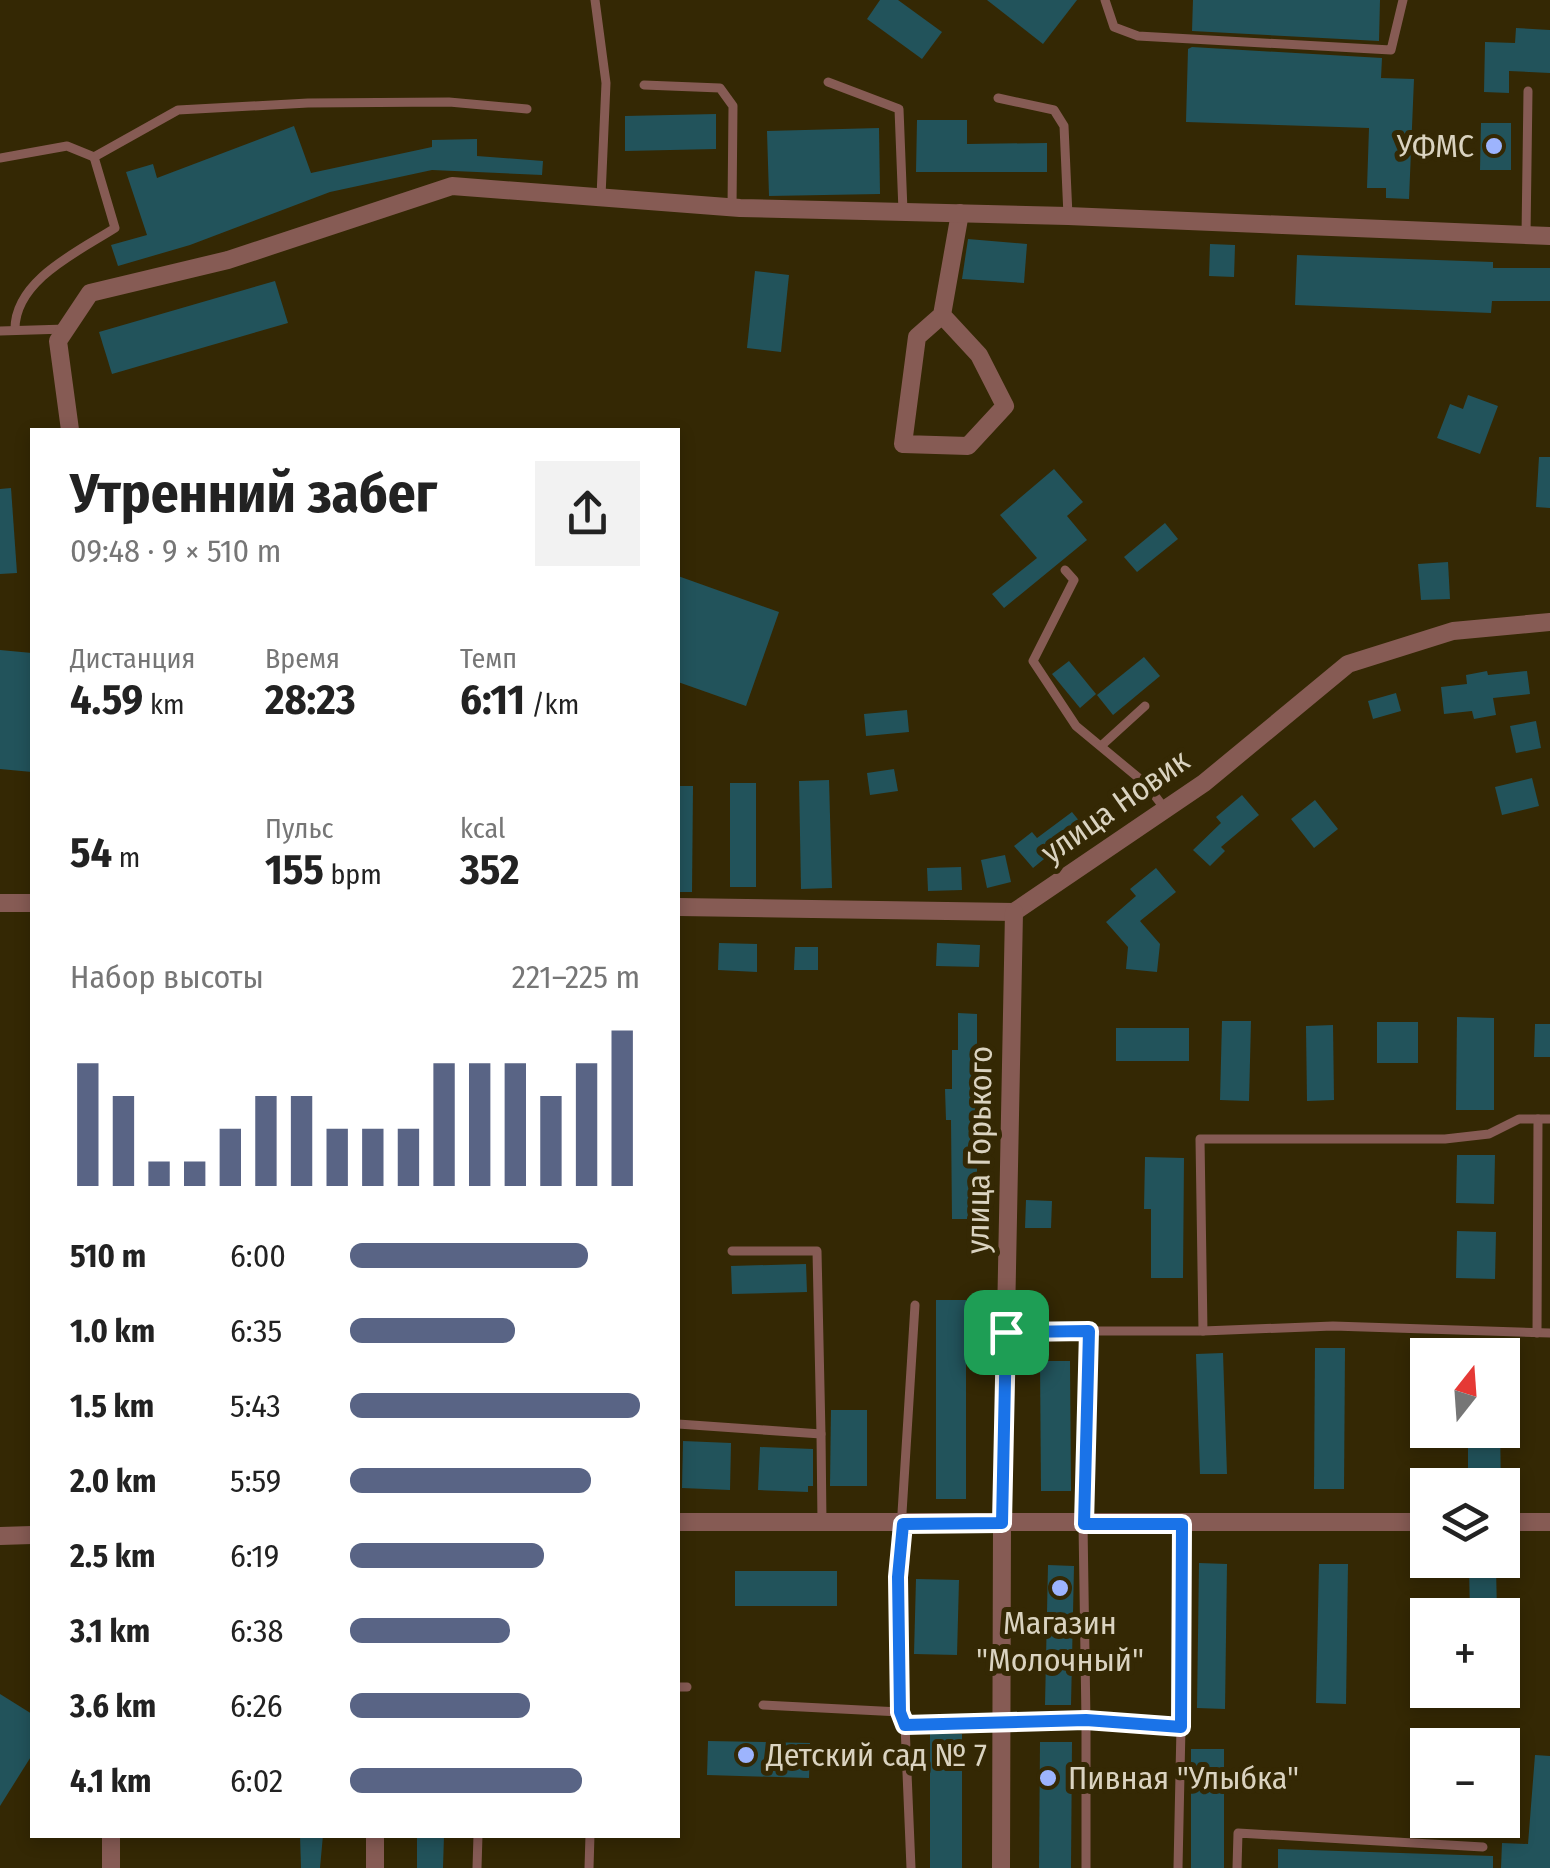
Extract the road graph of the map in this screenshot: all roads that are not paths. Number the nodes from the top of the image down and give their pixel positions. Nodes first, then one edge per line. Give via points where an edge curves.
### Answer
1 (596, 0) edge
2 (1105, 0) edge
3 (1403, 0) edge
4 (828, 82) dead end
5 (644, 85) dead end
6 (1528, 91) dead end
7 (998, 98) dead end
8 (527, 108) dead end
9 (94, 157) junction
10 (0, 158) edge
11 (601, 197) junction
12 (732, 208) junction
13 (903, 211) junction
14 (960, 213) junction
15 (1068, 216) junction
16 (1526, 235) junction
17 (1550, 236) edge
18 (942, 315) junction
19 (15, 329) junction
20 (66, 329) junction
21 (0, 330) edge
22 (70, 428) edge
23 (1065, 570) dead end
24 (1550, 622) edge
25 (1145, 706) dead end
26 (1101, 746) junction
27 (1166, 809) junction
28 (0, 903) edge
29 (30, 903) edge
30 (680, 907) edge
31 (1014, 912) junction
32 (1538, 1119) junction
33 (1550, 1119) edge
34 (732, 1250) dead end
35 (915, 1304) dead end
36 (1089, 1331) junction
37 (1203, 1331) junction
38 (1006, 1332) junction
39 (1537, 1333) junction
40 (1550, 1333) edge
41 (680, 1424) edge
42 (821, 1434) junction
43 (680, 1522) edge
44 (1410, 1522) edge
45 (1520, 1522) edge
46 (1550, 1522) edge
47 (822, 1523) junction
48 (1002, 1523) junction
49 (903, 1524) junction
50 (1084, 1524) junction
51 (1182, 1524) junction
52 (30, 1535) edge
53 (0, 1536) edge
54 (763, 1705) dead end
55 (900, 1712) junction
56 (1086, 1720) junction
57 (1000, 1723) junction
58 (905, 1725) junction
59 (1181, 1727) junction
60 (112, 1838) edge
61 (375, 1838) edge
62 (478, 1838) edge
63 (590, 1838) edge
64 (1483, 1847) dead end
65 (111, 1868) edge
66 (375, 1868) edge
67 (478, 1868) edge
68 (589, 1868) edge
69 (911, 1868) edge
70 (1001, 1868) edge
71 (1086, 1868) edge
72 (1178, 1868) edge
73 (1237, 1868) edge

1 - 11 lane via 606,83
2 - 3 lane via 1114,27 1138,36 1391,50
4 - 13 lane via 900,109
5 - 12 lane via 720,88 733,106
6 - 16 lane
7 - 15 lane via 1054,110 1064,126
8 - 9 lane via 431,102 178,110
9 - 10 lane via 67,146
9 - 19 lane via 116,228 33,286 15,314
11 - 12 street
11 - 20 street via 452,186 228,260 90,292
12 - 13 street
13 - 14 street
14 - 15 street
14 - 18 street
15 - 16 street
16 - 17 street
18 - 18 street via 979,355 1005,406 968,446 903,444 917,337
19 - 20 lane
19 - 21 lane
20 - 22 street via 58,341
23 - 26 lane via 1074,580 1033,661 1076,726
24 - 27 street, улица Новик via 1453,631 1348,664
25 - 26 lane
26 - 27 lane
27 - 31 street, улица Новик
28 - 29 street
30 - 31 street
31 - 38 street, улица Горького
32 - 33 lane
32 - 37 lane via 1519,1118 1489,1134 1446,1139 1200,1139
32 - 39 lane
34 - 42 lane via 817,1251
35 - 49 lane
36 - 37 lane
36 - 38 lane
36 - 50 lane
37 - 39 lane via 1333,1326
38 - 48 street, улица Горького
39 - 40 lane
41 - 42 lane
42 - 47 lane
43 - 47 street
44 - 51 street
45 - 46 street
47 - 49 street
48 - 49 street
48 - 50 street
48 - 57 street, улица Горького
49 - 55 lane
50 - 51 street
50 - 56 lane
51 - 59 lane
52 - 53 street
54 - 55 lane
55 - 58 lane
56 - 57 lane
56 - 59 lane
56 - 71 lane
57 - 58 lane
57 - 70 street, улица Горького
58 - 69 lane
59 - 72 lane
60 - 65 street
61 - 66 street
62 - 67 lane
63 - 68 lane
64 - 73 lane via 1238,1833

